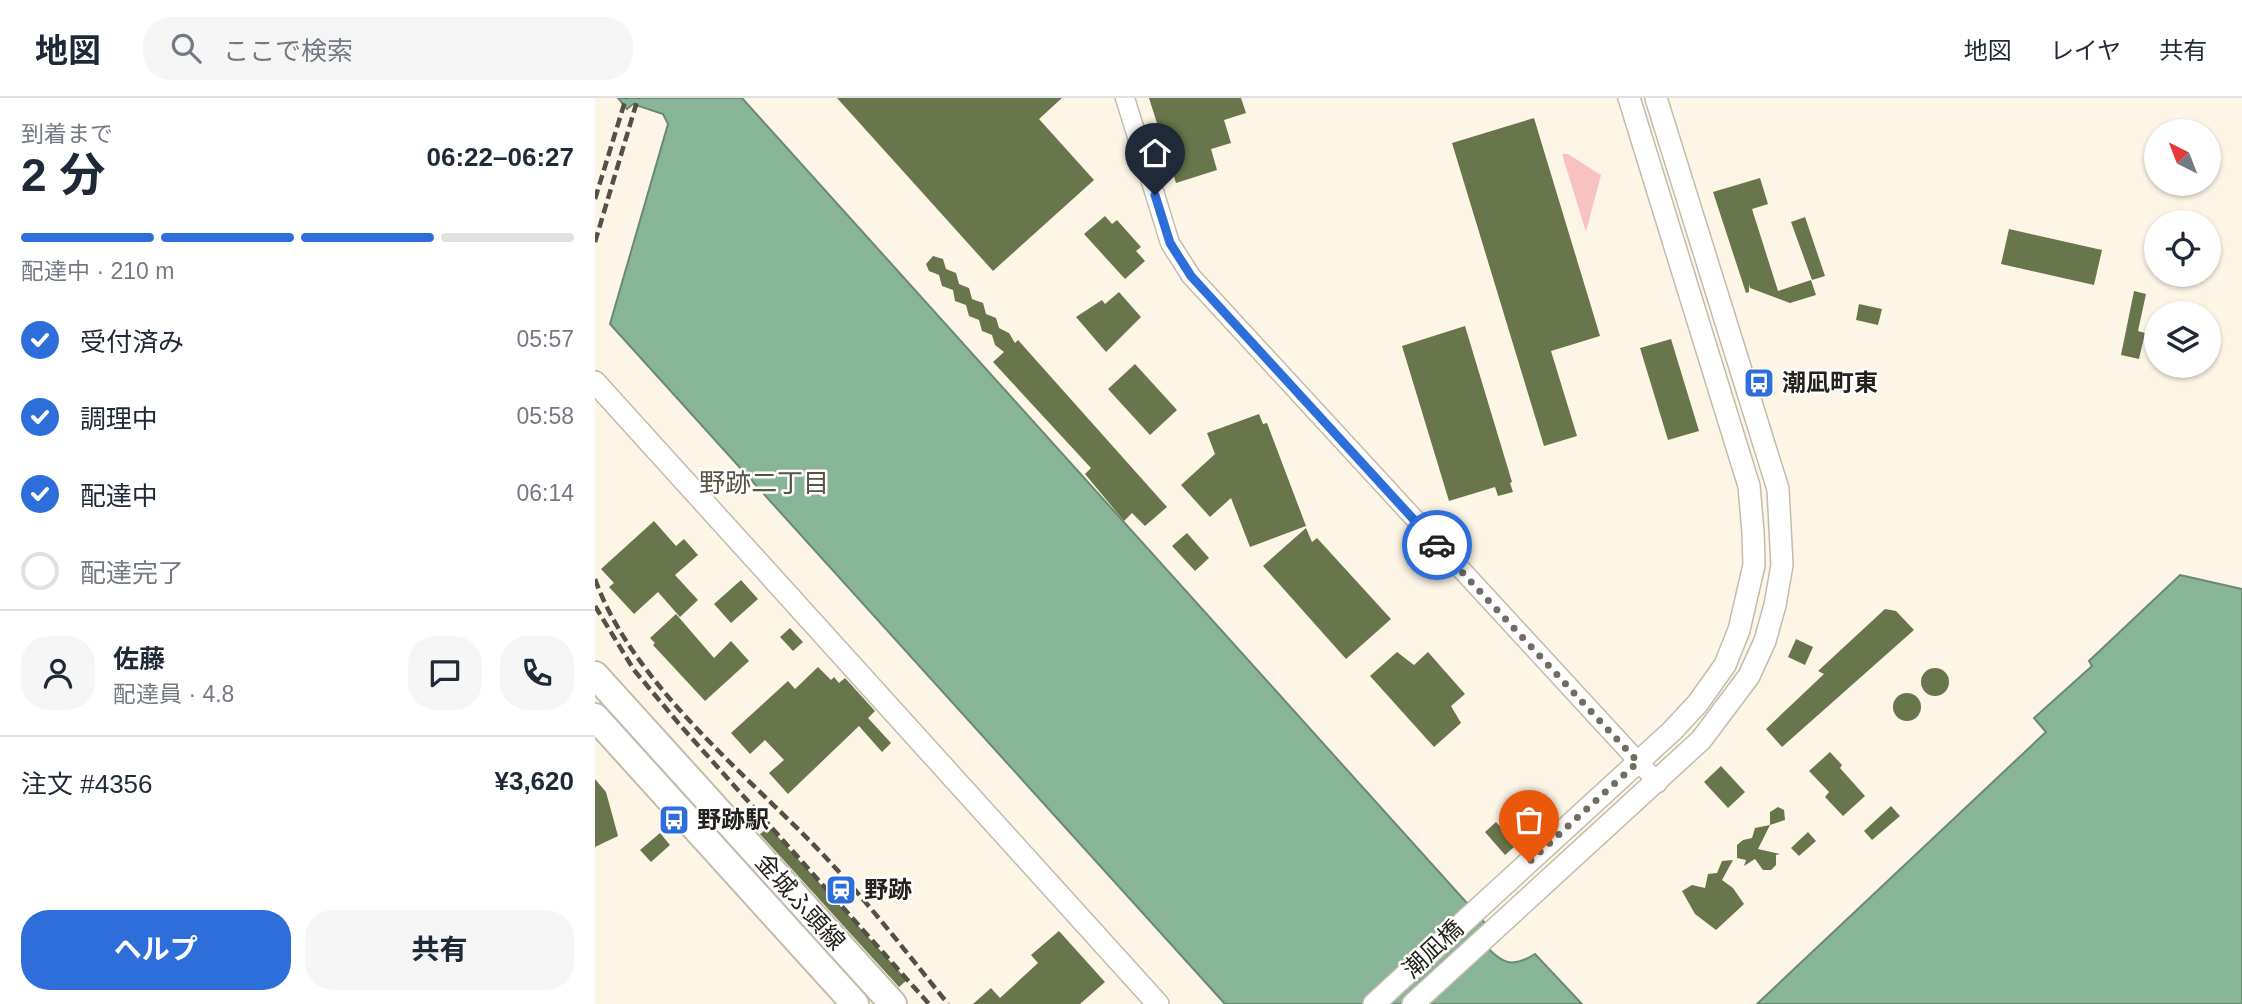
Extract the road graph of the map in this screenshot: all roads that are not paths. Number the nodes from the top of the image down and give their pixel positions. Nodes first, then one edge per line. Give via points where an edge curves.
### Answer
1 (1125, 98) edge
2 (1629, 98) edge
3 (1656, 98) edge
4 (595, 382) edge
5 (595, 674) edge
6 (595, 717) edge
7 (1638, 762) junction
8 (1658, 783) junction
9 (855, 1004) edge
10 (893, 1004) edge
11 (1158, 1004) edge
12 (1374, 1004) edge
13 (1413, 1004) edge

1 - 7 street via 1170,243 1191,276
2 - 7 street, 潮凪橋 via 1749,486 1753,565 1748,599 1725,665 1698,702
3 - 8 street, 潮凪橋 via 1778,489 1782,565 1768,629 1748,676 1701,740
4 - 11 street
5 - 10 main road, 金城ふ頭線
6 - 9 main road, 金城ふ頭線
7 - 8 street
7 - 12 street, 潮凪橋
8 - 13 street, 潮凪橋

